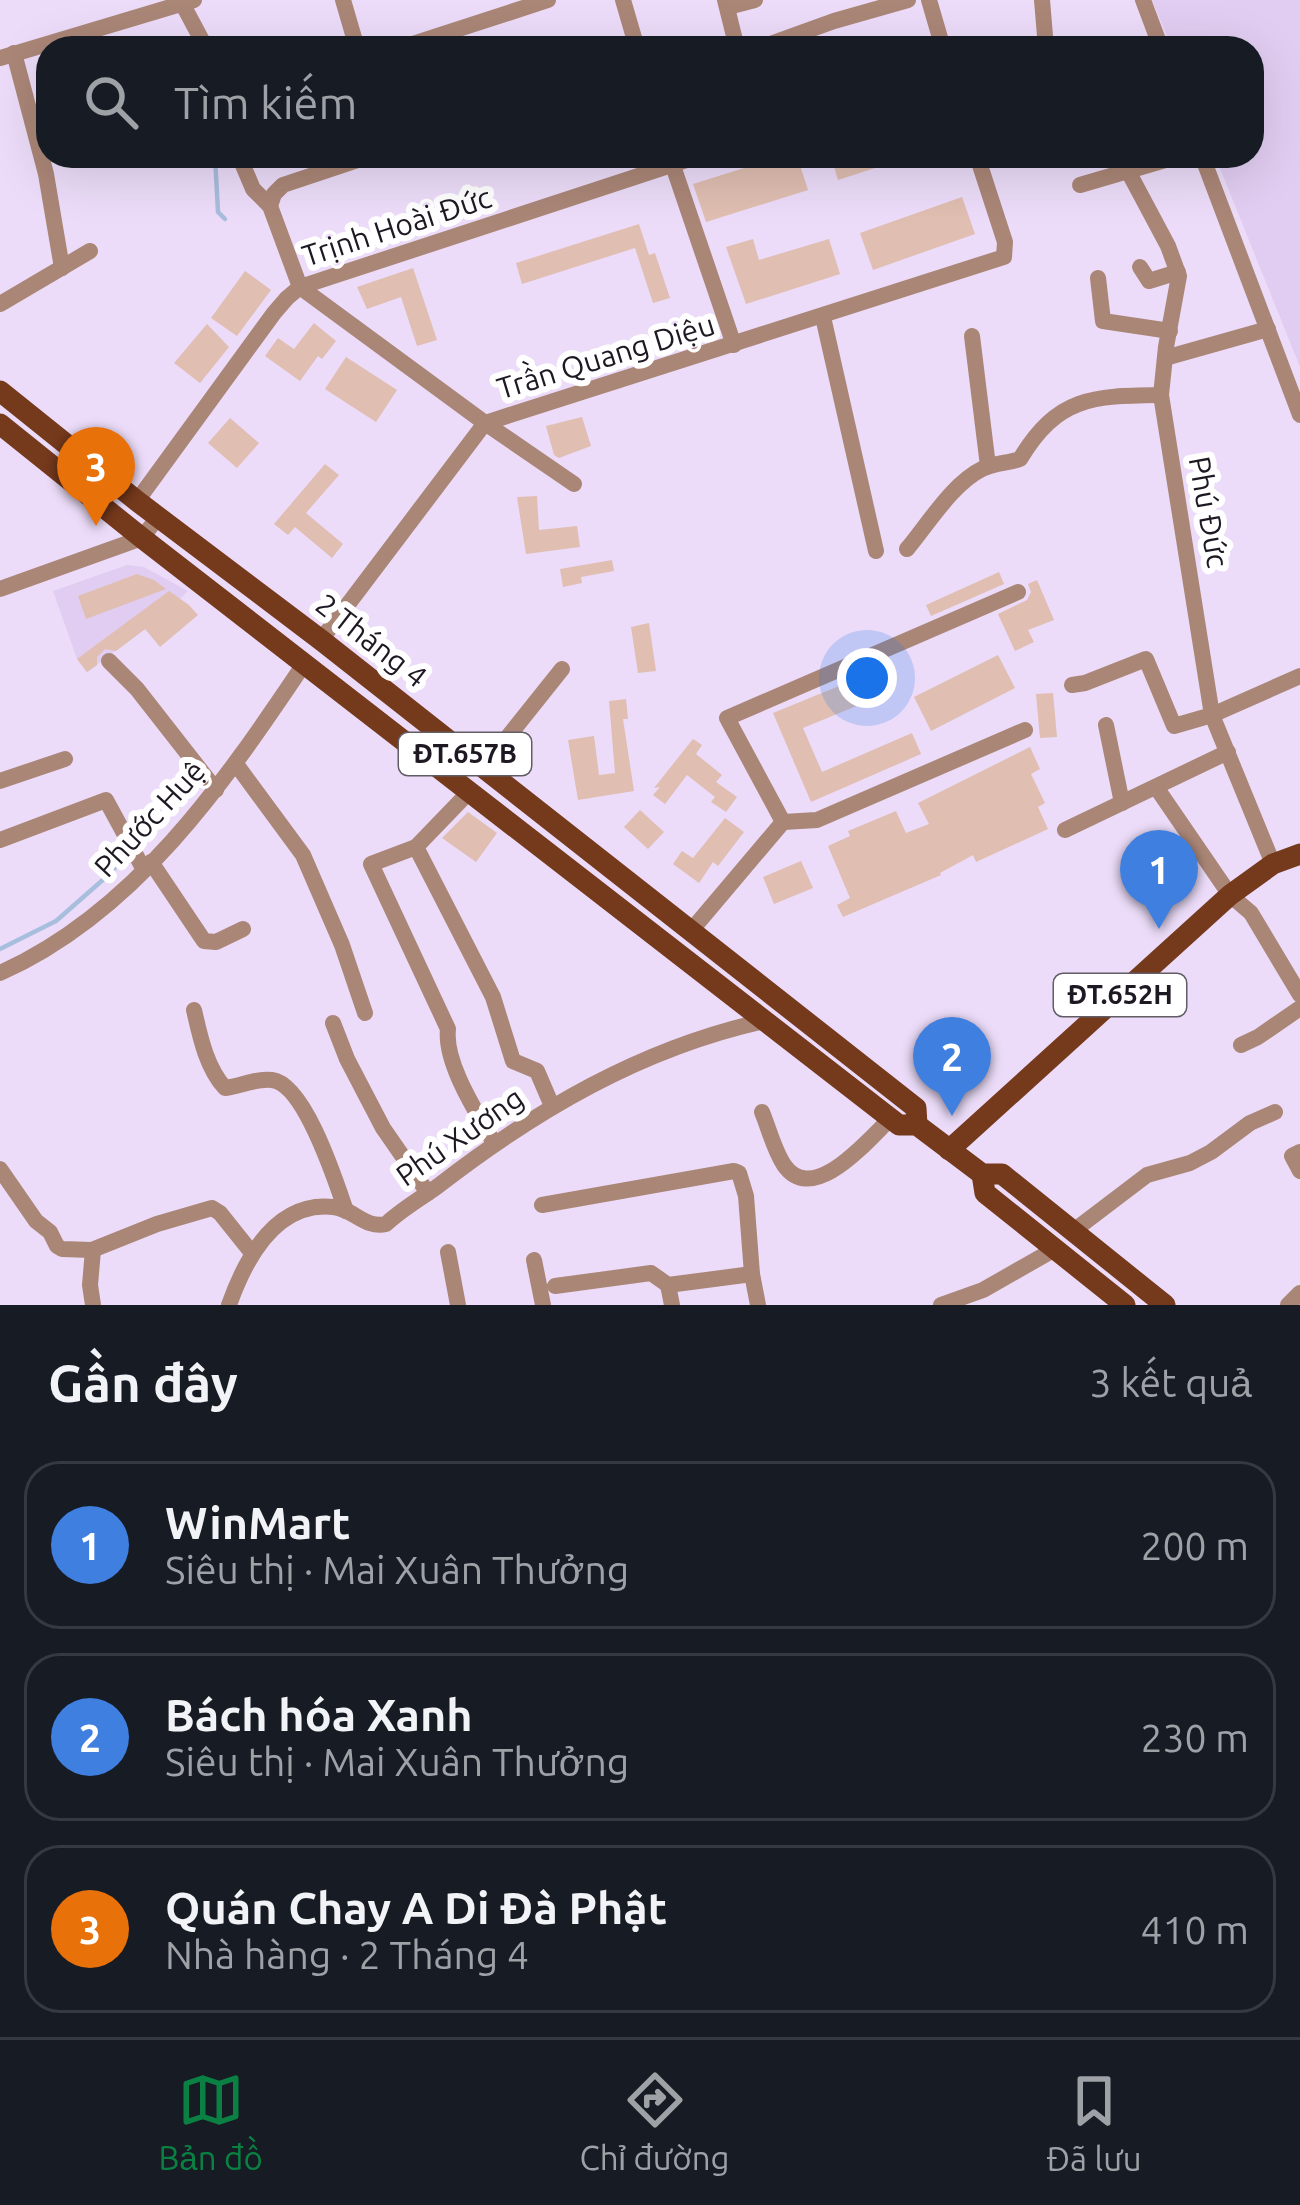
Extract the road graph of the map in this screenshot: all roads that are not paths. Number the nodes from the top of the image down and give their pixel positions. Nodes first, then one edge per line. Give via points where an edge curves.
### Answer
1 (343, 0) edge
2 (483, 0) edge
3 (548, 0) edge
4 (623, 0) edge
5 (754, 0) edge
6 (828, 0) edge
7 (908, 0) edge
8 (928, 0) edge
9 (1042, 0) edge
10 (1143, 0) edge
11 (187, 2) edge
12 (726, 3) edge
13 (489, 19) junction
14 (834, 21) junction
15 (74, 36) edge
16 (201, 36) edge
17 (354, 36) edge
18 (460, 36) edge
19 (634, 36) edge
20 (734, 36) edge
21 (792, 36) edge
22 (939, 36) edge
23 (1045, 36) edge
24 (1156, 36) edge
25 (36, 47) edge
26 (7, 56) edge
27 (36, 144) edge
28 (44, 168) edge
29 (244, 168) edge
30 (334, 168) edge
31 (648, 168) edge
32 (674, 168) edge
33 (981, 168) edge
34 (1107, 168) edge
35 (1138, 168) edge
36 (1207, 168) edge
37 (1128, 171) junction
38 (1108, 177) junction
39 (1080, 184) dead end
40 (270, 206) junction
41 (91, 251) dead end
42 (1140, 267) dead end
43 (62, 268) junction
44 (1178, 272) junction
45 (1098, 278) dead end
46 (300, 287) junction
47 (0, 304) edge
48 (824, 317) junction
49 (1268, 329) junction
50 (1170, 331) junction
51 (972, 336) dead end
52 (734, 345) junction
53 (1165, 358) junction
54 (0, 391) edge
55 (1161, 395) junction
56 (1300, 415) edge
57 (484, 423) junction
58 (0, 424) edge
59 (988, 466) junction
60 (574, 484) dead end
61 (137, 501) junction
62 (158, 517) junction
63 (142, 538) junction
64 (907, 549) dead end
65 (876, 551) dead end
66 (0, 589) edge
67 (1018, 592) dead end
68 (321, 640) junction
69 (110, 662) dead end
70 (304, 664) junction
71 (562, 669) dead end
72 (1300, 676) edge
73 (1072, 685) dead end
74 (1212, 716) junction
75 (1106, 725) dead end
76 (1025, 730) dead end
77 (1228, 752) junction
78 (65, 759) dead end
79 (236, 764) junction
80 (483, 768) junction
81 (0, 781) edge
82 (1156, 787) junction
83 (216, 790) junction
84 (470, 791) junction
85 (1122, 803) junction
86 (783, 822) junction
87 (1065, 830) dead end
88 (0, 840) edge
89 (416, 847) junction
90 (1300, 854) edge
91 (1273, 864) junction
92 (147, 866) junction
93 (1230, 895) junction
94 (243, 929) dead end
95 (690, 932) junction
96 (0, 973) edge
97 (1300, 995) edge
98 (1300, 1009) edge
99 (194, 1010) dead end
100 (365, 1012) dead end
101 (764, 1021) junction
102 (333, 1023) dead end
103 (1241, 1046) dead end
104 (552, 1106) junction
105 (762, 1112) dead end
106 (1275, 1112) dead end
107 (890, 1119) junction
108 (917, 1125) junction
109 (494, 1143) junction
110 (949, 1150) junction
111 (1300, 1152) edge
112 (0, 1169) edge
113 (1300, 1171) edge
114 (982, 1174) junction
115 (428, 1193) junction
116 (542, 1205) dead end
117 (346, 1211) junction
118 (1072, 1232) junction
119 (1055, 1249) junction
120 (93, 1250) junction
121 (448, 1252) dead end
122 (252, 1253) junction
123 (534, 1260) dead end
124 (752, 1274) junction
125 (556, 1286) dead end
126 (668, 1286) junction
127 (1300, 1293) edge
128 (968, 1301) edge
129 (93, 1305) edge
130 (230, 1305) edge
131 (458, 1305) edge
132 (543, 1305) edge
133 (672, 1305) edge
134 (758, 1305) edge
135 (941, 1305) edge
136 (1126, 1305) edge
137 (1165, 1305) edge
138 (1288, 1305) edge

1 - 17 street
2 - 13 street
3 - 13 street
4 - 19 street
5 - 12 street
6 - 14 street
7 - 14 street
8 - 22 street
9 - 23 street
10 - 24 street
11 - 15 street
11 - 16 street
12 - 20 street
13 - 18 street
14 - 21 street
25 - 26 street
26 - 27 street
28 - 43 street
29 - 40 street
30 - 40 street via 283,185
31 - 46 street, Trịnh Hoài Đức
32 - 52 street
33 - 48 street, Trần Quang Diệu via 1005,242 1002,259
34 - 38 street
35 - 37 street
36 - 49 street
37 - 38 street
37 - 44 street
38 - 39 street
40 - 46 street
41 - 43 street
42 - 44 street via 1149,281
43 - 47 street
44 - 50 street, Phú Đức
45 - 50 street via 1102,322
46 - 57 street
46 - 61 street, Trịnh Hoài Đức
48 - 52 street, Trần Quang Diệu
48 - 65 street
49 - 53 street
49 - 56 street
50 - 53 street, Phú Đức
51 - 59 street
52 - 57 street, Trần Quang Diệu
53 - 55 street, Phú Đức
54 - 61 main road, 2 Tháng 4 / ĐT.657B
55 - 59 street via 1076,403 1045,424 1020,459
55 - 74 street, Phú Đức
57 - 60 street
57 - 68 street, Trần Quang Diệu
58 - 63 main road, 2 Tháng 4 / ĐT.657B
59 - 64 street via 950,495
61 - 62 main road, 2 Tháng 4 / ĐT.657B
62 - 63 street
62 - 68 main road, 2 Tháng 4 / ĐT.657B
63 - 66 street
63 - 70 main road, 2 Tháng 4 / ĐT.657B
67 - 86 street via 727,718
68 - 80 main road, 2 Tháng 4 / ĐT.657B
69 - 83 street
70 - 79 street, Phước Huệ
70 - 84 main road, 2 Tháng 4 / ĐT.657B
71 - 80 street
72 - 74 street
73 - 74 street via 1146,659 1174,726
74 - 77 street, Phú Đức
75 - 85 street
76 - 86 street via 817,820
77 - 82 street
77 - 91 street, Phú Đức
78 - 81 street
79 - 83 street, Phước Huệ
79 - 100 street via 303,855
80 - 95 main road, 2 Tháng 4 / ĐT.657B
82 - 85 street
82 - 93 street
83 - 92 street, Phước Huệ
84 - 89 street
84 - 101 main road, 2 Tháng 4 / ĐT.657B
85 - 87 street
86 - 95 street
88 - 92 street via 106,800
89 - 104 street via 493,997 513,1061 537,1072
89 - 109 street via 371,864
90 - 91 main road, ĐT.652H
91 - 93 main road, ĐT.652H
92 - 94 street via 204,941
92 - 96 street, Phước Huệ via 70,933
93 - 97 street via 1251,913
93 - 110 main road, ĐT.652H
95 - 108 main road, 2 Tháng 4 / ĐT.657B via 916,1108
98 - 103 street
99 - 117 street via 219,1082 229,1088 271,1079 292,1092
101 - 104 street, Phú Xương via 675,1047
101 - 107 main road, 2 Tháng 4 / ĐT.657B
102 - 115 street via 382,1128
104 - 109 street, Phú Xương
105 - 107 street via 782,1162 810,1179 838,1168
106 - 118 street via 1190,1163 1140,1179
107 - 108 main road, 2 Tháng 4 / ĐT.657B
108 - 110 main road, 2 Tháng 4 / ĐT.657B
109 - 115 street, Phú Xương
110 - 114 main road, 2 Tháng 4 / ĐT.657B
111 - 113 street via 1292,1156
112 - 120 street via 57,1246
114 - 118 main road, 2 Tháng 4 / ĐT.657B via 1002,1174
114 - 119 main road, 2 Tháng 4 / ĐT.657B via 985,1193
115 - 117 street, Phú Xương via 377,1226
116 - 124 street via 734,1171 746,1196
117 - 122 street, Phú Xương via 299,1213
118 - 137 main road, 2 Tháng 4 / ĐT.657B
119 - 128 street
119 - 136 main road, 2 Tháng 4 / ĐT.657B
120 - 122 street via 212,1208
120 - 129 street
121 - 131 street
122 - 130 street, Phú Xương
123 - 132 street
124 - 126 street
124 - 134 street
125 - 126 street via 651,1273
126 - 133 street
127 - 138 street
128 - 135 street

